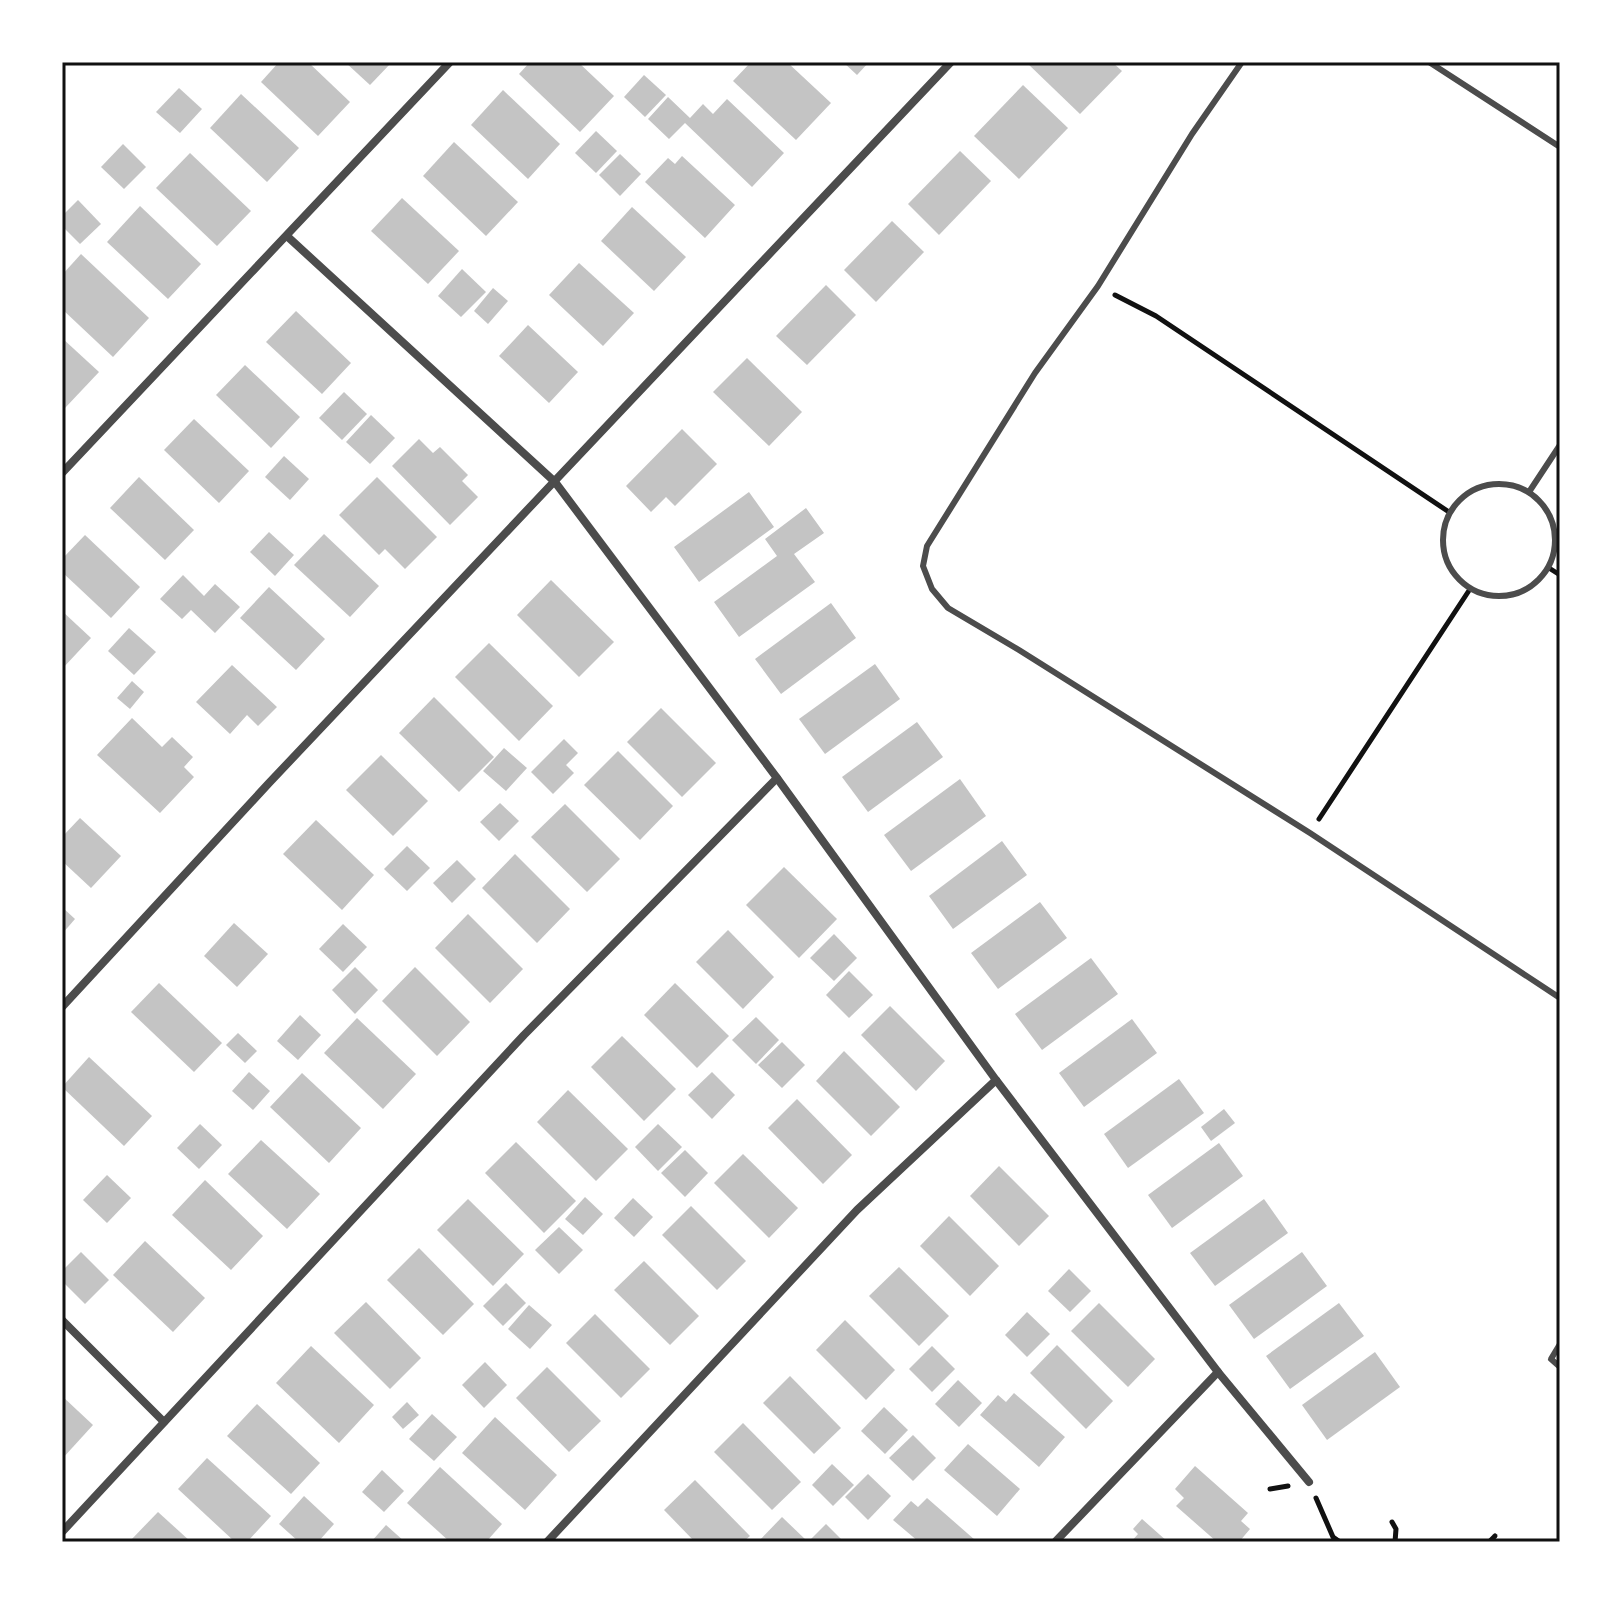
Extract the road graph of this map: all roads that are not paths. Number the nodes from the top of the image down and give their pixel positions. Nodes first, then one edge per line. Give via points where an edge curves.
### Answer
1 (450, 62) edge
2 (951, 62) edge
3 (1242, 62) edge
4 (1429, 62) edge
5 (1560, 147) edge
6 (288, 237) junction
7 (1560, 445) edge
8 (62, 473) edge
9 (555, 482) junction
10 (1529, 492) junction
11 (777, 778) junction
12 (1560, 998) edge
13 (62, 1007) edge
14 (996, 1080) junction
15 (62, 1320) edge
16 (1560, 1344) edge
17 (1560, 1367) edge
18 (1218, 1372) junction
19 (164, 1422) junction
20 (1309, 1482) dead end
21 (62, 1532) edge
22 (547, 1542) edge
23 (1055, 1542) edge

1 - 6 street
2 - 9 street
3 - 12 lane via 1098,286 1035,373 927,546 923,566 932,589 948,608 1310,833
4 - 5 lane
6 - 8 street
6 - 9 street
7 - 10 lane
9 - 11 street
9 - 13 street
10 - 10 lane via 1509,484 1481,486 1462,496 1449,512 1442,536 1445,558 1470,589 1495,596 1517,593 1549,568 1555,532 1548,511
11 - 14 street
11 - 19 street via 524,1035
14 - 18 street
14 - 22 street via 857,1210
15 - 19 street
16 - 17 lane via 1551,1359
18 - 20 street
18 - 23 street
19 - 21 street

